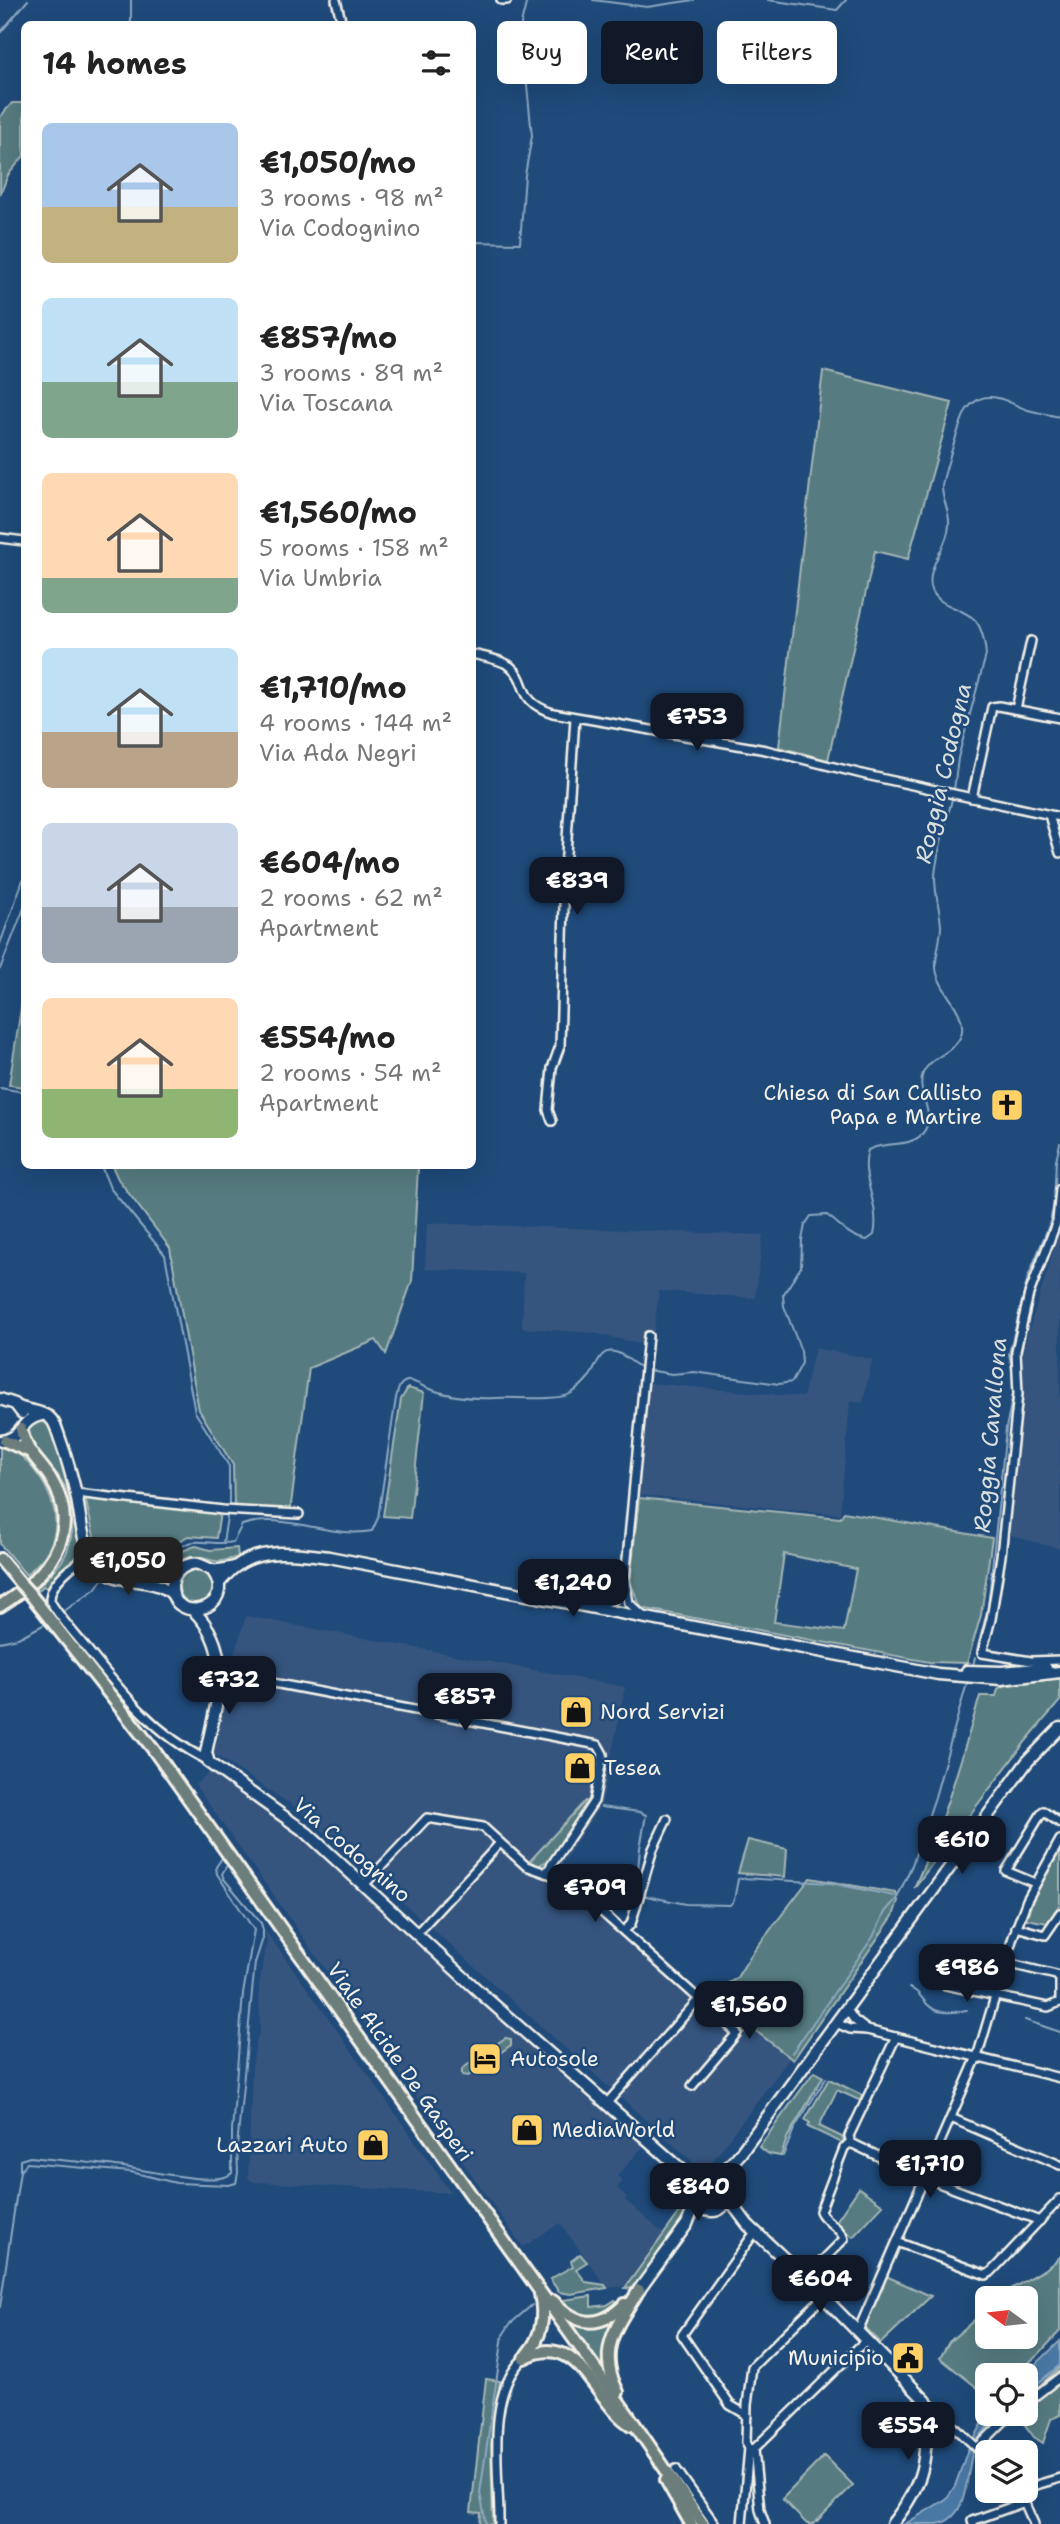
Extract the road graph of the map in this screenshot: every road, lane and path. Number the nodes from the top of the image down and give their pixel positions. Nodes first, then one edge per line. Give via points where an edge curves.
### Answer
1 (336, 0) edge
2 (501, 0) edge
3 (507, 0) edge
4 (341, 21) edge
5 (0, 538) edge
6 (21, 541) edge
7 (1031, 641) dead end
8 (476, 655) edge
9 (1016, 709) junction
10 (575, 718) junction
11 (1060, 718) edge
12 (972, 798) junction
13 (1049, 815) junction
14 (1060, 817) edge
15 (1060, 853) edge
16 (552, 1121) dead end
17 (1060, 1189) edge
18 (648, 1336) dead end
19 (0, 1399) edge
20 (19, 1407) junction
21 (43, 1415) junction
22 (22, 1427) junction
23 (3, 1441) edge
24 (28, 1451) junction
25 (76, 1493) junction
26 (299, 1514) dead end
27 (90, 1555) junction
28 (0, 1559) edge
29 (235, 1567) junction
30 (212, 1570) junction
31 (174, 1577) junction
32 (625, 1580) junction
33 (219, 1583) junction
34 (152, 1584) junction
35 (173, 1595) junction
36 (212, 1603) junction
37 (0, 1606) edge
38 (47, 1607) junction
39 (593, 1607) junction
40 (193, 1610) junction
41 (646, 1617) junction
42 (62, 1625) junction
43 (212, 1631) junction
44 (1060, 1660) edge
45 (1060, 1666) edge
46 (907, 1667) junction
47 (1060, 1672) edge
48 (221, 1673) junction
49 (1060, 1728) edge
50 (206, 1760) junction
51 (667, 1819) dead end
52 (1060, 1823) edge
53 (1060, 1840) edge
54 (500, 1843) junction
55 (546, 1873) junction
56 (1035, 1883) junction
57 (364, 1885) junction
58 (1060, 1913) edge
59 (1016, 1927) junction
60 (624, 1931) junction
61 (416, 1934) junction
62 (1005, 1963) junction
63 (935, 1981) dead end
64 (945, 1985) dead end
65 (995, 1997) junction
66 (699, 1999) junction
67 (846, 2008) junction
68 (836, 2022) junction
69 (867, 2030) junction
70 (895, 2037) junction
71 (977, 2057) junction
72 (1060, 2078) edge
73 (692, 2086) dead end
74 (606, 2104) junction
75 (951, 2118) junction
76 (853, 2144) junction
77 (1060, 2165) edge
78 (682, 2170) junction
79 (924, 2177) junction
80 (718, 2187) junction
81 (697, 2196) junction
82 (1060, 2199) edge
83 (714, 2210) junction
84 (1040, 2221) junction
85 (687, 2224) junction
86 (752, 2229) junction
87 (897, 2242) junction
88 (531, 2278) junction
89 (805, 2278) junction
90 (538, 2288) junction
91 (639, 2290) junction
92 (823, 2297) junction
93 (858, 2331) junction
94 (866, 2340) junction
95 (523, 2358) junction
96 (1060, 2377) edge
97 (1038, 2394) edge
98 (926, 2401) junction
99 (747, 2415) junction
100 (634, 2424) junction
101 (999, 2426) edge
102 (985, 2440) edge
103 (975, 2446) edge
104 (752, 2448) junction
105 (661, 2464) junction
106 (676, 2469) dead end
107 (1060, 2479) edge
108 (1038, 2485) edge
109 (1019, 2503) edge
110 (1025, 2503) edge
111 (499, 2524) edge
112 (691, 2524) edge
113 (703, 2524) edge
114 (715, 2524) edge
115 (742, 2524) edge
116 (765, 2524) edge
117 (892, 2524) edge
118 (973, 2524) edge
119 (1034, 2524) edge

1 - 4 street
2 - 3 street
5 - 6 street
7 - 9 street
8 - 10 street via 511,667 536,706
9 - 11 street
9 - 12 street via 991,709
10 - 12 street via 766,750
10 - 16 street via 560,1046 552,1068 548,1110
12 - 13 street
13 - 14 street
13 - 15 street
17 - 44 street via 1057,1221 1032,1285 1016,1351 1017,1394 1001,1556 982,1653 1031,1661
18 - 32 street
19 - 20 street
20 - 21 street
20 - 22 street
21 - 22 street via 32,1417
21 - 25 street via 55,1426
22 - 23 street
22 - 24 main road
23 - 24 main road
24 - 37 main road via 56,1490 63,1534 52,1561
25 - 26 street
25 - 27 street
27 - 34 street via 113,1576
27 - 38 street via 53,1588
28 - 38 main road, Viale Alcide De Gasperi, bridge
29 - 30 street
29 - 33 street
29 - 39 street via 257,1557 294,1552
30 - 31 street via 191,1563
30 - 33 street
31 - 34 street
31 - 35 street
32 - 39 street via 613,1600
32 - 41 street via 629,1603
33 - 36 street
34 - 35 street
35 - 40 street
36 - 40 street
36 - 43 street
38 - 42 main road, Viale Alcide De Gasperi
39 - 41 street
40 - 43 street
41 - 46 street
42 - 50 street, Via Codognino via 146,1718
42 - 88 main road, Viale Alcide De Gasperi
43 - 48 street
45 - 46 street via 1002,1672
46 - 47 street via 1000,1679
48 - 50 street
48 - 55 street via 598,1745 603,1754 594,1801
49 - 67 street via 1027,1762
50 - 57 street, Via Codognino via 290,1819
51 - 60 street via 653,1849 631,1924
52 - 56 street via 1043,1811 1006,1871
53 - 56 street
54 - 55 street via 526,1866
54 - 57 street via 483,1827 427,1818
54 - 61 street
55 - 60 street via 566,1880
56 - 59 street
57 - 61 street, Via Codognino
58 - 59 street via 1045,1934
59 - 62 street
60 - 66 street
61 - 74 street, Via Codognino
62 - 63 street via 953,1950
62 - 65 street
62 - 65 street via 1056,1975 1060,2002 1048,2007
64 - 65 street
65 - 71 street
66 - 73 street via 737,2033
66 - 74 street
67 - 68 street
67 - 69 street
68 - 69 street
68 - 80 street
69 - 70 street
70 - 71 street
70 - 76 street via 849,2136
71 - 72 street
71 - 75 street
74 - 78 street, Via Codognino
75 - 77 street
75 - 79 street
76 - 79 street
76 - 89 street via 844,2148 820,2211 844,2239
78 - 80 street, Via Codognino
78 - 81 street, Via Codognino
79 - 84 street
79 - 87 street
80 - 81 street
80 - 83 street via 724,2205
80 - 86 street
81 - 83 street, Via Codognino via 702,2207
81 - 85 street
82 - 84 street
83 - 85 street
83 - 86 street, Via Codognino
84 - 87 street via 986,2275
85 - 91 street
86 - 89 street
86 - 99 street via 682,2335 730,2404
87 - 93 street
88 - 90 main road, Viale Alcide De Gasperi
88 - 91 main road via 560,2308 592,2323 615,2315
89 - 92 street
90 - 95 main road via 542,2323
90 - 100 main road, Viale Alcide De Gasperi
91 - 100 main road via 613,2333 608,2356 611,2378
92 - 93 street
92 - 99 street via 752,2367
93 - 94 street
94 - 98 street
94 - 104 street
95 - 100 main road via 543,2351 571,2358 618,2415
95 - 111 street via 505,2384 497,2431
96 - 97 street
98 - 103 street
98 - 117 street via 920,2480
99 - 104 street via 746,2443
100 - 105 main road, Viale Alcide De Gasperi
101 - 102 street
104 - 115 street
104 - 116 street
105 - 112 main road
105 - 113 main road, Viale Alcide De Gasperi
106 - 114 street
107 - 108 street
109 - 118 street
110 - 119 street

